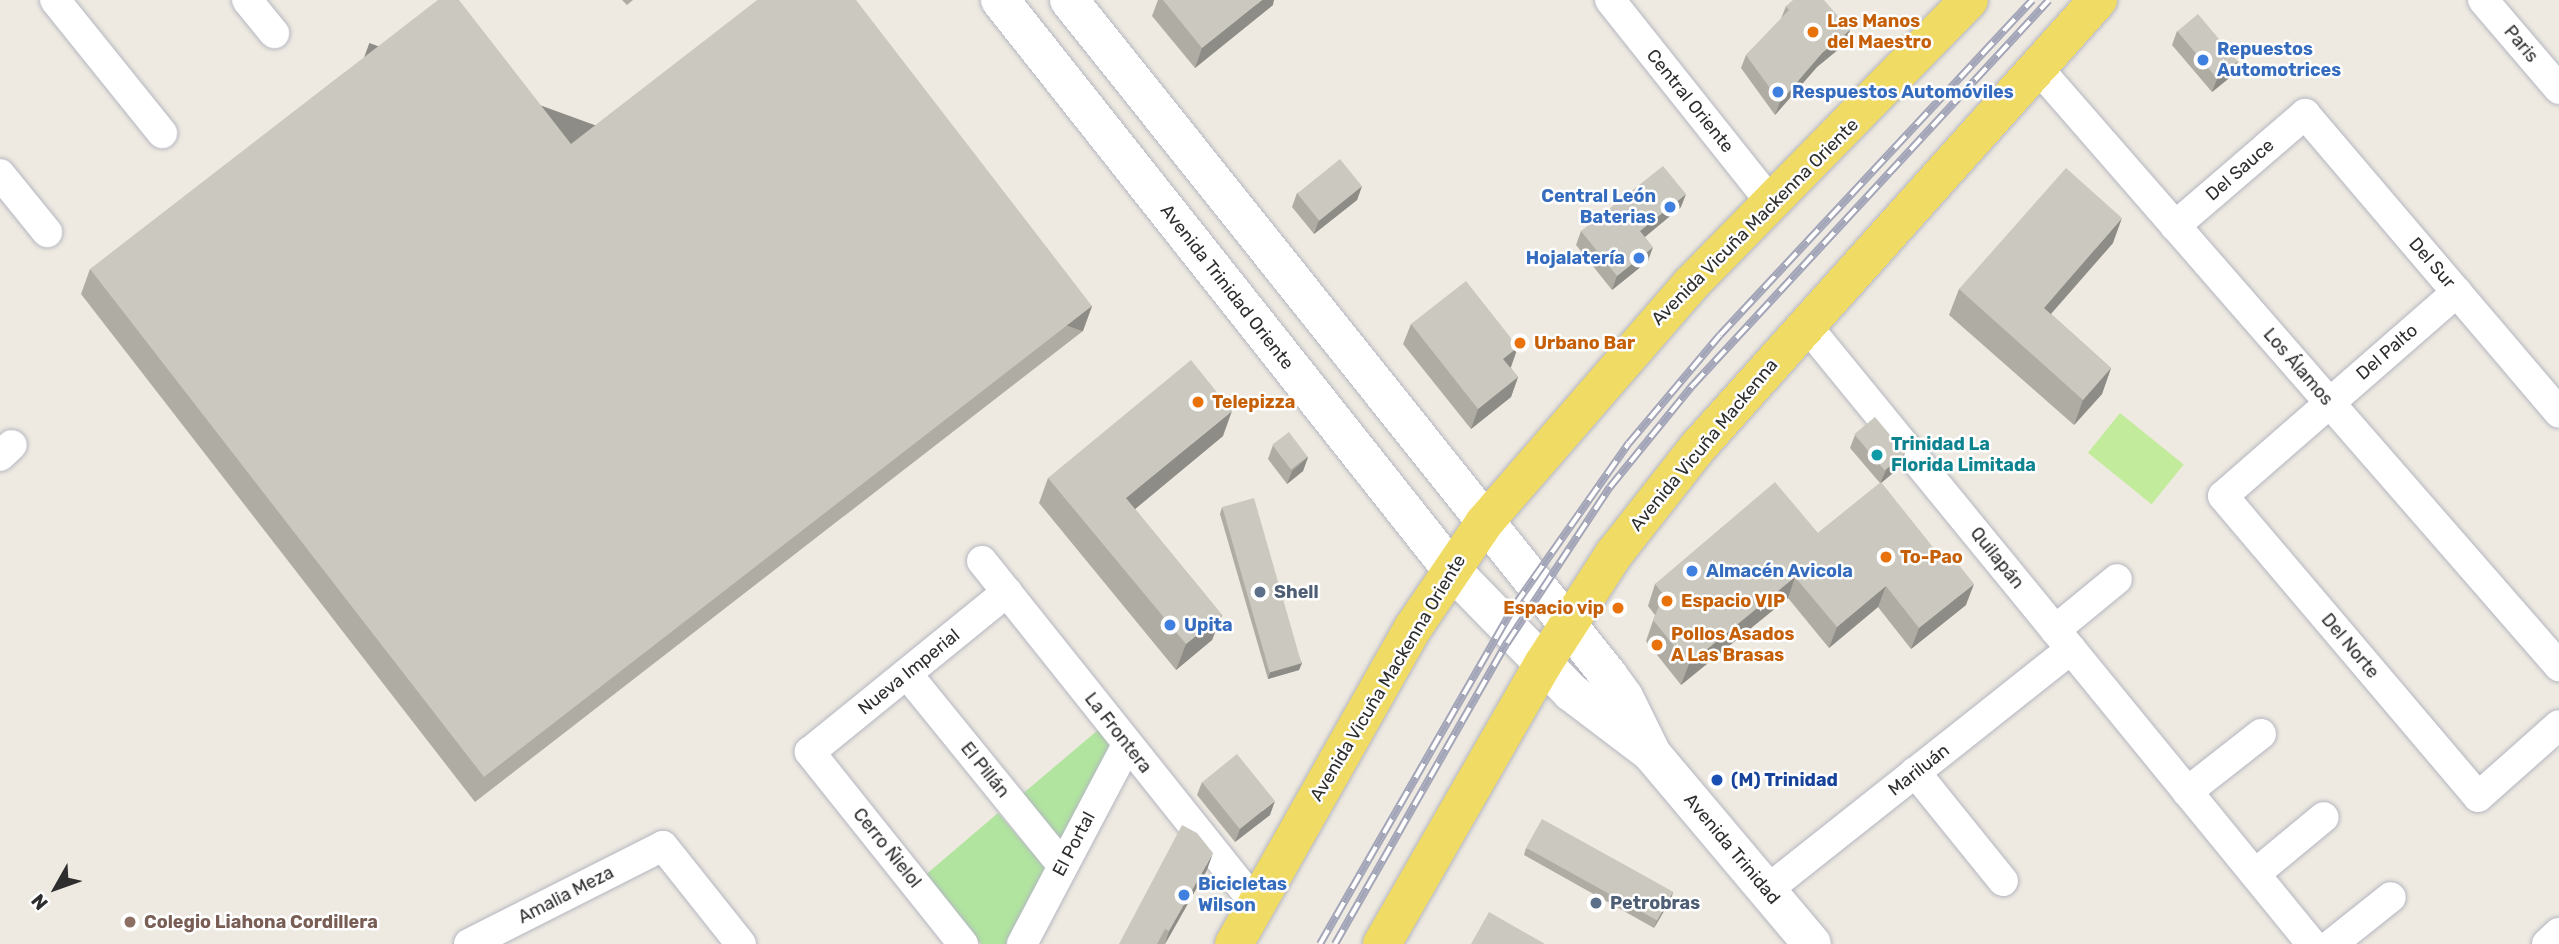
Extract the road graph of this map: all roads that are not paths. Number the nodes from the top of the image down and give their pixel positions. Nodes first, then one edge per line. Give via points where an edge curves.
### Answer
1 (55, 0) edge
2 (247, 0) edge
3 (1000, 0) edge
4 (1069, 0) edge
5 (1610, 0) edge
6 (1969, 0) edge
7 (2098, 0) edge
8 (2483, 0) edge
9 (274, 33) dead end
10 (2038, 67) junction
11 (2559, 89) edge
12 (2305, 114) joint
13 (162, 133) dead end
14 (0, 174) edge
15 (1770, 201) junction
16 (2175, 226) junction
17 (47, 232) dead end
18 (2457, 292) junction
19 (1806, 325) junction
20 (2330, 403) junction
21 (2559, 412) edge
22 (2223, 496) joint
23 (1484, 523) junction
24 (982, 561) dead end
25 (1451, 569) junction
26 (2118, 579) dead end
27 (1007, 592) junction
28 (1567, 625) junction
29 (2063, 639) junction
30 (1543, 664) junction
31 (2559, 666) edge
32 (907, 674) junction
33 (2559, 725) edge
34 (2261, 734) dead end
35 (1127, 745) junction
36 (810, 752) joint
37 (1652, 754) junction
38 (1915, 772) junction
39 (2187, 792) junction
40 (2325, 817) dead end
41 (1063, 866) junction
42 (2255, 874) junction
43 (2003, 881) dead end
44 (1767, 890) junction
45 (2391, 897) dead end
46 (1256, 904) junction
47 (2559, 933) edge
48 (469, 944) edge
49 (741, 944) edge
50 (963, 944) edge
51 (1022, 944) edge
52 (1234, 944) edge
53 (1382, 944) edge
54 (1812, 944) edge
55 (2312, 944) edge
56 (2332, 944) edge
57 (2547, 944) edge

1 - 13 street
2 - 9 street
3 - 25 main road, Avenida Trinidad Oriente
4 - 23 main road
5 - 15 street, Central Oriente
6 - 15 main road, Avenida Vicuña Mackenna Oriente via 1873,103
7 - 10 main road, Avenida Vicuña Mackenna
8 - 11 street, Paris
10 - 16 street, Los Álamos
10 - 19 main road, Avenida Vicuña Mackenna
12 - 16 street, Del Sauce
12 - 18 street, Del Sur
14 - 17 street
15 - 23 main road, Avenida Vicuña Mackenna Oriente via 1616,367
16 - 20 street, Los Álamos
18 - 20 street, Del Palto
18 - 21 street, Del Sur
19 - 28 main road, Avenida Vicuña Mackenna via 1658,496
19 - 29 street, Quilapán
20 - 22 street, Del Palto
20 - 31 street, Los Álamos
22 - 33 street, Del Norte via 2478,797
23 - 25 main road, Avenida Vicuña Mackenna Oriente
23 - 28 main road
24 - 27 street, La Frontera
25 - 30 main road, Avenida Trinidad Oriente
25 - 46 main road, Avenida Vicuña Mackenna Oriente
26 - 29 street, Mariluán
27 - 32 street, Nueva Imperial
27 - 35 street, La Frontera
28 - 30 main road, Avenida Vicuña Mackenna
28 - 37 main road, Avenida Trinidad via 1624,697
29 - 38 street, Mariluán
29 - 39 street, Quilapán
30 - 37 main road, Avenida Trinidad via 1588,706
30 - 53 main road, Avenida Vicuña Mackenna
32 - 36 street, Nueva Imperial
32 - 41 street, El Pillán
34 - 39 street
35 - 41 street, El Portal
35 - 46 street, La Frontera
36 - 50 street, Cerro Ñielol
37 - 44 main road, Avenida Trinidad
38 - 43 street
38 - 44 street, Mariluán
39 - 42 street, Quilapán
40 - 42 street
41 - 51 street, El Portal
42 - 55 street, Quilapán
44 - 54 main road, Avenida Trinidad
45 - 56 street
46 - 52 main road, Avenida Vicuña Mackenna Oriente
47 - 57 street
48 - 49 street, Amalia Meza via 663,846

